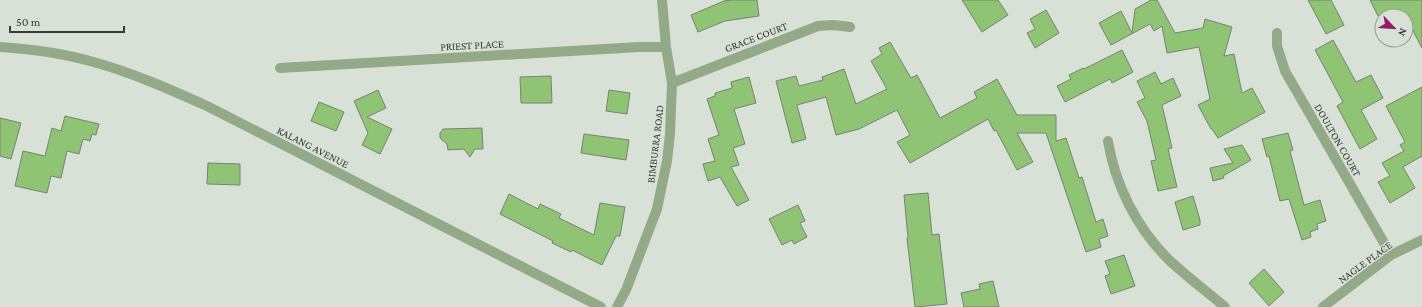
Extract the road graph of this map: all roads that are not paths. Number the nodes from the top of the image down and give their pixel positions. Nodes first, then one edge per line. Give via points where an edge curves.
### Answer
1 (662, 0) edge
2 (850, 27) dead end
3 (1276, 33) dead end
4 (0, 47) edge
5 (666, 47) junction
6 (280, 68) dead end
7 (672, 83) junction
8 (1108, 141) dead end
9 (1422, 240) edge
10 (1391, 255) junction
11 (601, 307) edge
12 (617, 307) edge
13 (1225, 307) edge
14 (1323, 307) edge

1 - 5 street, BIMBURRA ROAD
2 - 7 street, GRACE COURT via 818,26
3 - 10 street, DOULTON COURT via 1285,72
4 - 11 street, KALANG AVENUE via 42,51 90,61 145,79 214,110
5 - 6 street, PRIEST PLACE
5 - 7 street, BIMBURRA ROAD
7 - 12 street, BIMBURRA ROAD via 667,161 658,203 626,290
8 - 13 street via 1121,188 1144,230 1169,260
9 - 10 street, NAGLE PLACE
10 - 14 street, NAGLE PLACE

